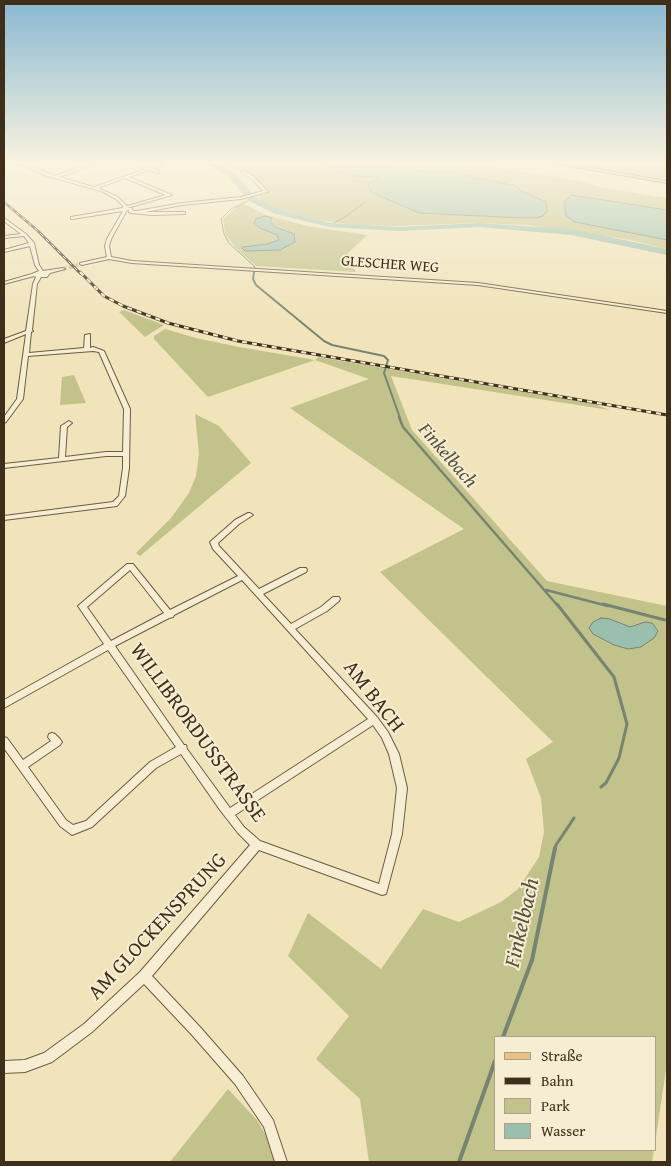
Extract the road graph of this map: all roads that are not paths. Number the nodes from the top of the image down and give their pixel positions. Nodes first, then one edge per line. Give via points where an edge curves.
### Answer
1 (81, 216) edge
2 (121, 216) edge
3 (72, 218) dead end
4 (4, 219) edge
5 (24, 235) junction
6 (4, 237) edge
7 (32, 244) junction
8 (4, 251) edge
9 (109, 258) junction
10 (82, 264) tunnel mouth
11 (63, 269) tunnel mouth
12 (40, 274) junction
13 (4, 283) edge
14 (667, 312) edge
15 (30, 331) junction
16 (88, 334) dead end
17 (4, 341) edge
18 (87, 349) junction
19 (27, 355) junction
20 (4, 421) edge
21 (68, 423) dead end
22 (125, 454) junction
23 (62, 459) junction
24 (4, 466) edge
25 (250, 515) dead end
26 (4, 518) edge
27 (303, 570) dead end
28 (243, 576) junction
29 (259, 593) junction
30 (336, 599) dead end
31 (170, 615) junction
32 (290, 628) junction
33 (110, 645) junction
34 (4, 704) edge
35 (374, 720) junction
36 (4, 741) edge
37 (57, 742) dead end
38 (182, 748) junction
39 (22, 766) junction
40 (229, 814) junction
41 (257, 845) junction
42 (382, 890) joint
43 (144, 976) junction
44 (4, 1067) edge
45 (281, 1162) edge

1 - 3 street
2 - 9 street via 109,239
4 - 5 street
5 - 6 street
5 - 7 street
7 - 8 street
7 - 12 street
9 - 10 street
9 - 14 street, GLESCHER WEG via 485,285
11 - 12 street
12 - 13 street
12 - 15 street via 35,284
15 - 17 street
15 - 19 street
16 - 18 street
18 - 19 street
18 - 22 street via 100,351 127,409
19 - 20 street via 20,399
21 - 23 street via 64,426
22 - 23 street
22 - 26 street via 122,496 115,504
23 - 24 street
25 - 28 street, AM BACH via 214,542
27 - 29 street
28 - 29 street, AM BACH
28 - 31 street
29 - 32 street, AM BACH
30 - 32 street
31 - 33 street
31 - 33 street, WILLIBRORDUSSTRASSE via 130,566 82,606
32 - 35 street, AM BACH
33 - 34 street
33 - 38 street, WILLIBRORDUSSTRASSE
35 - 40 street
35 - 42 street, AM BACH via 394,754 402,788 397,834
36 - 39 street
37 - 39 street
38 - 39 street via 153,765 89,824 72,830
38 - 40 street, WILLIBRORDUSSTRASSE
40 - 41 street, WILLIBRORDUSSTRASSE
41 - 42 street, WILLIBRORDUSSTRASSE
41 - 43 street, AM GLOCKENSPRUNG
43 - 44 street, AM GLOCKENSPRUNG via 56,1054 25,1066
43 - 45 street via 238,1080 269,1124

